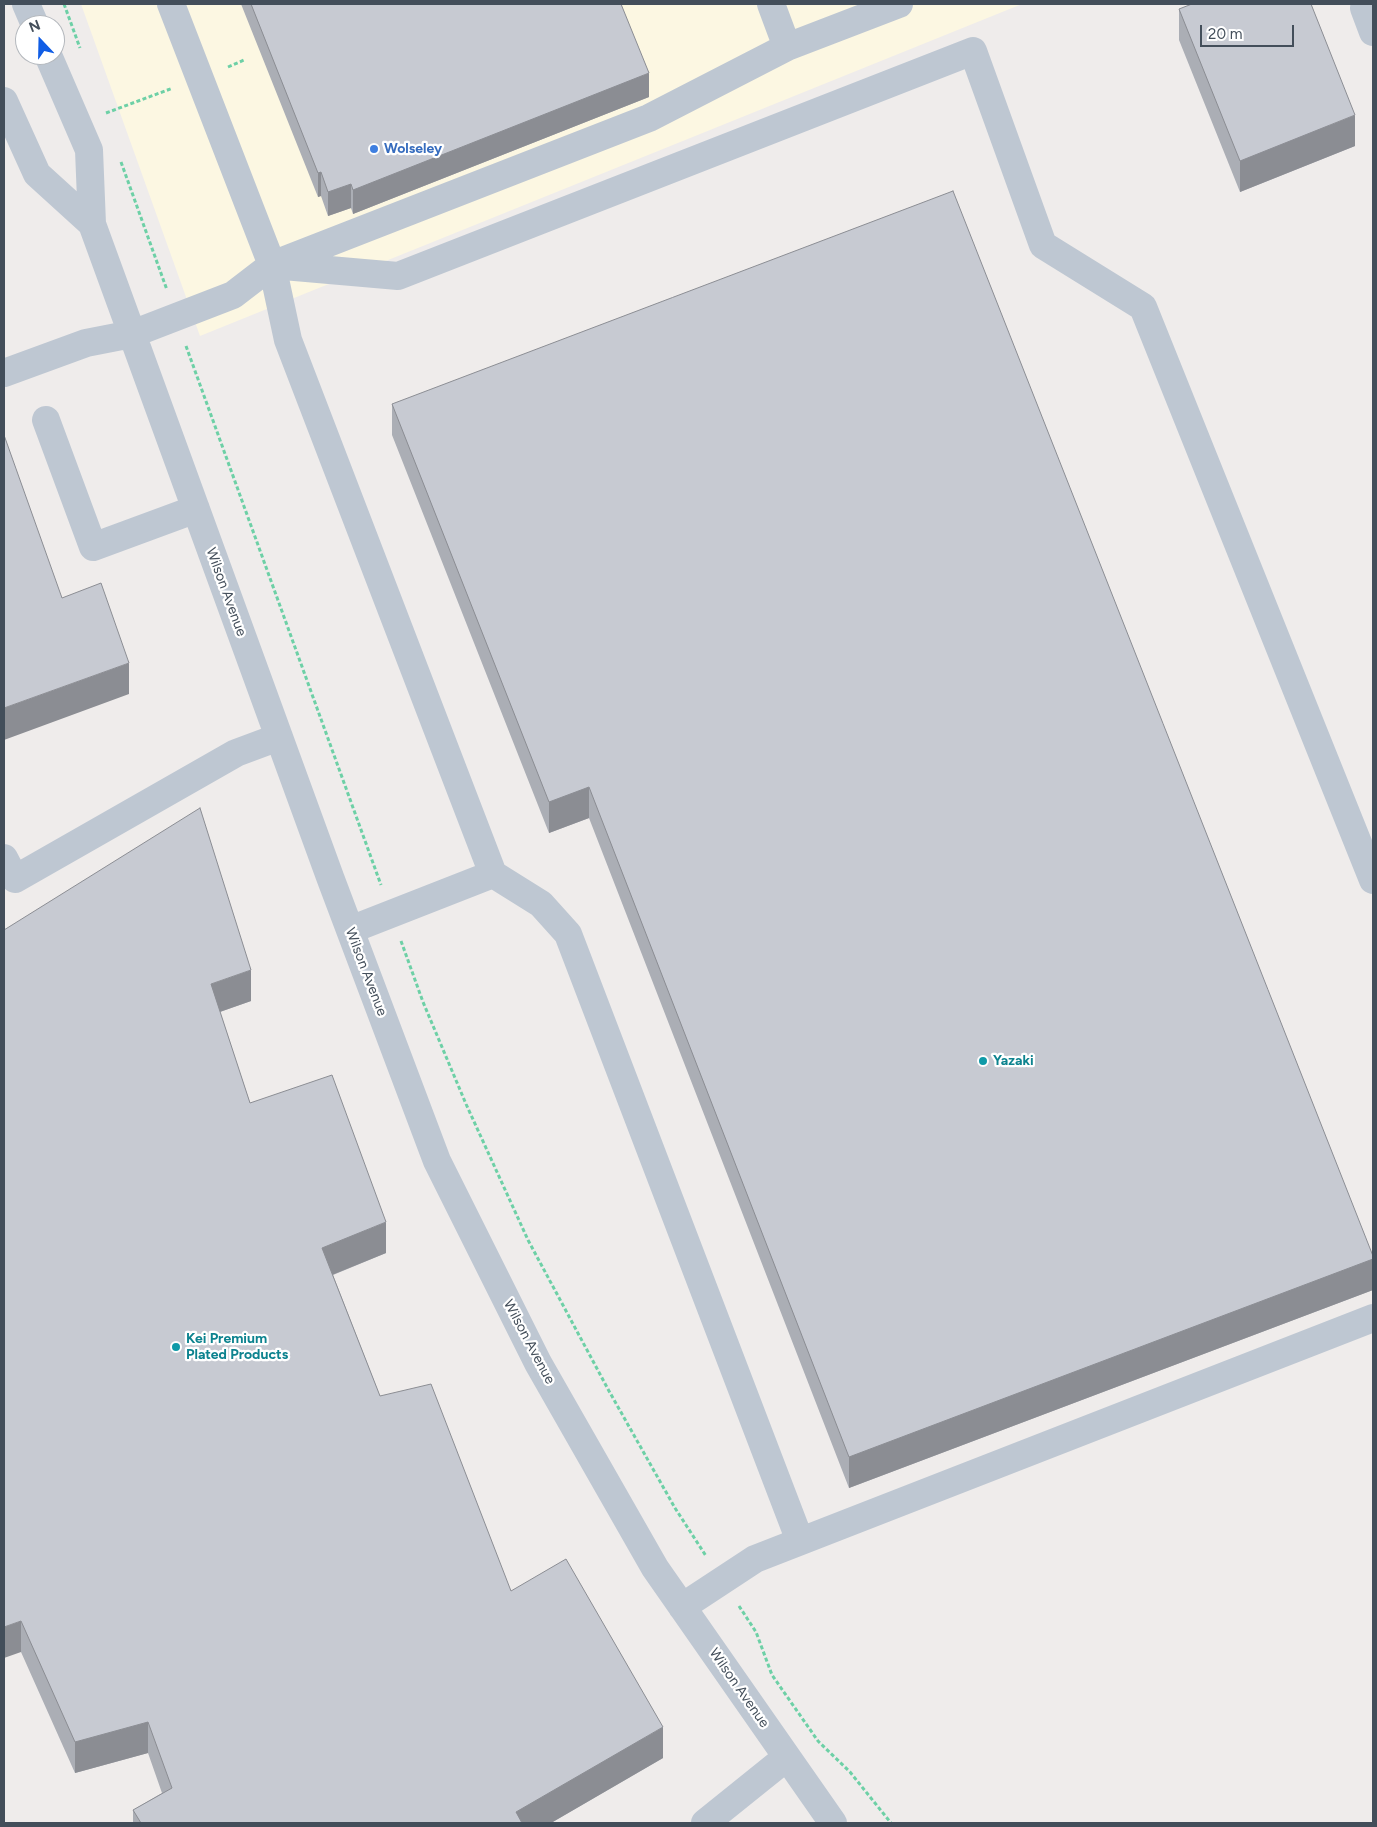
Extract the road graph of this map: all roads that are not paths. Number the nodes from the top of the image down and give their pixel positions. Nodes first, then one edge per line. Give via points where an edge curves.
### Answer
1 (171, 4) edge
2 (771, 4) edge
3 (899, 4) edge
4 (1373, 4) edge
5 (1373, 32) edge
6 (787, 47) junction
7 (52, 65) edge
8 (4, 101) edge
9 (92, 224) junction
10 (272, 265) junction
11 (132, 334) junction
12 (4, 373) edge
13 (46, 420) dead end
14 (196, 509) junction
15 (279, 737) junction
16 (493, 874) junction
17 (8, 876) edge
18 (1373, 880) edge
19 (350, 930) junction
20 (1373, 1318) edge
21 (800, 1541) junction
22 (682, 1607) junction
23 (787, 1757) junction
24 (705, 1823) edge
25 (833, 1823) edge

1 - 10 street
2 - 6 street
3 - 6 street
4 - 5 street via 1364,8
6 - 10 street via 649,118
7 - 9 street, Wilson Avenue via 90,150
8 - 9 street via 37,174
9 - 11 street, Wilson Avenue
10 - 11 street via 233,295
10 - 16 street via 288,340
10 - 18 street via 398,276 972,51 1043,245 1143,307
11 - 12 street via 86,343
11 - 14 street, Wilson Avenue
13 - 14 street via 93,547
14 - 15 street, Wilson Avenue
15 - 17 street via 236,753
15 - 19 street, Wilson Avenue
16 - 19 street
16 - 21 street via 541,904 568,934
19 - 22 street, Wilson Avenue via 437,1161 538,1363 655,1568
20 - 21 street
21 - 22 street via 756,1559
22 - 23 street, Wilson Avenue
23 - 24 street
23 - 25 street, Wilson Avenue

